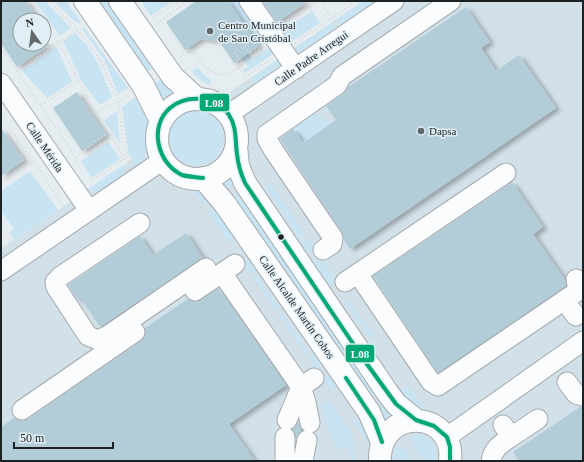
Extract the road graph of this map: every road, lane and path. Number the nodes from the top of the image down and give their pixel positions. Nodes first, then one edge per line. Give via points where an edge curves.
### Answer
1 (31, 1) edge
2 (49, 1) edge
3 (85, 1) edge
4 (120, 1) edge
5 (177, 1) edge
6 (189, 1) edge
7 (249, 1) edge
8 (308, 1) edge
9 (320, 1) edge
10 (357, 1) edge
11 (452, 1) edge
12 (392, 2) edge
13 (311, 6) junction
14 (332, 18) junction
15 (149, 20) dead end
16 (153, 26) dead end
17 (82, 27) dead end
18 (280, 28) dead end
19 (78, 30) junction
20 (59, 42) junction
21 (1, 48) edge
22 (280, 53) junction
23 (111, 60) dead end
24 (181, 64) dead end
25 (102, 65) junction
26 (239, 68) junction
27 (296, 69) junction
28 (17, 70) junction
29 (248, 80) dead end
30 (78, 82) junction
31 (1, 83) edge
32 (132, 93) dead end
33 (201, 93) junction
34 (118, 102) junction
35 (41, 105) junction
36 (95, 112) junction
37 (229, 114) junction
38 (1, 115) edge
39 (161, 121) junction
40 (108, 133) junction
41 (236, 147) junction
42 (163, 160) junction
43 (33, 162) junction
44 (506, 173) dead end
45 (138, 177) junction
46 (203, 178) junction
47 (1, 184) edge
48 (76, 193) junction
49 (89, 210) junction
50 (60, 214) dead end
51 (140, 223) dead end
52 (1, 228) edge
53 (19, 242) dead end
54 (13, 246) junction
55 (7, 250) dead end
56 (323, 250) dead end
57 (228, 265) junction
58 (1, 271) edge
59 (45, 271) dead end
60 (576, 279) dead end
61 (350, 282) junction
62 (56, 287) junction
63 (564, 300) junction
64 (573, 319) joint
65 (583, 341) edge
66 (583, 367) edge
67 (407, 378) dead end
68 (313, 379) junction
69 (566, 380) junction
70 (468, 394) dead end
71 (583, 396) edge
72 (22, 410) dead end
73 (538, 419) dead end
74 (416, 420) junction
75 (503, 428) junction
76 (485, 433) dead end
77 (447, 438) junction
78 (381, 451) edge
79 (285, 461) edge
80 (303, 461) edge
81 (362, 461) edge
82 (450, 461) edge
83 (491, 461) edge

1 - 20 path
2 - 19 path
3 - 39 main road via 143,85
4 - 33 main road via 173,77
5 - 15 path
6 - 16 path
7 - 22 street
8 - 13 path
9 - 13 path
9 - 14 path
10 - 14 path
11 - 56 street via 407,27 340,74 337,85 267,134 267,139 333,238 332,244
12 - 27 street, Calle Padre Arregui
13 - 18 path
14 - 22 path
17 - 19 path
19 - 20 path
19 - 25 path via 89,42
20 - 28 path
20 - 30 path
21 - 28 path
22 - 26 path via 245,77
22 - 26 path via 269,43 252,55 245,46 235,53 243,65
22 - 27 street
23 - 25 path
24 - 26 path via 177,59 192,49 211,72 224,75
25 - 30 path
25 - 34 path
27 - 37 street, Calle Padre Arregui
28 - 35 path
29 - 33 path via 234,89
30 - 35 path
30 - 36 path
31 - 48 street, Calle Mérida
32 - 34 path
33 - 37 main road
33 - 39 main road via 170,109
34 - 36 path
34 - 45 path via 123,144 128,161
35 - 40 path via 76,157
36 - 40 path
37 - 41 main road via 237,136
38 - 43 path
39 - 42 main road via 157,146
40 - 48 path via 125,158
41 - 46 main road via 223,168
41 - 74 main road via 238,166 245,183 387,392 396,404
42 - 45 street
42 - 46 main road via 179,174
43 - 47 path
43 - 50 path via 63,205
44 - 61 street
45 - 49 street
45 - 57 path via 145,186 166,182 191,193
46 - 78 main road, Calle Alcalde Martín Cobos via 244,230 369,412
48 - 49 street, Calle Mérida
49 - 58 street
51 - 62 street via 61,276 55,282
52 - 54 path
53 - 54 path
54 - 55 path
57 - 62 street via 98,340 88,336
57 - 68 street
57 - 68 path
57 - 72 street
59 - 62 street
60 - 63 street via 578,291
61 - 63 street via 394,340 431,382 438,386
61 - 67 path
63 - 64 street
64 - 70 path
65 - 77 street
66 - 69 path
68 - 79 street via 286,429
68 - 80 street via 306,402 309,431
68 - 81 path via 360,437
69 - 71 street via 576,394
69 - 75 path
73 - 75 street
74 - 77 main road via 434,426
74 - 78 main road via 396,426 388,433
75 - 76 path
75 - 83 street
77 - 82 main road

